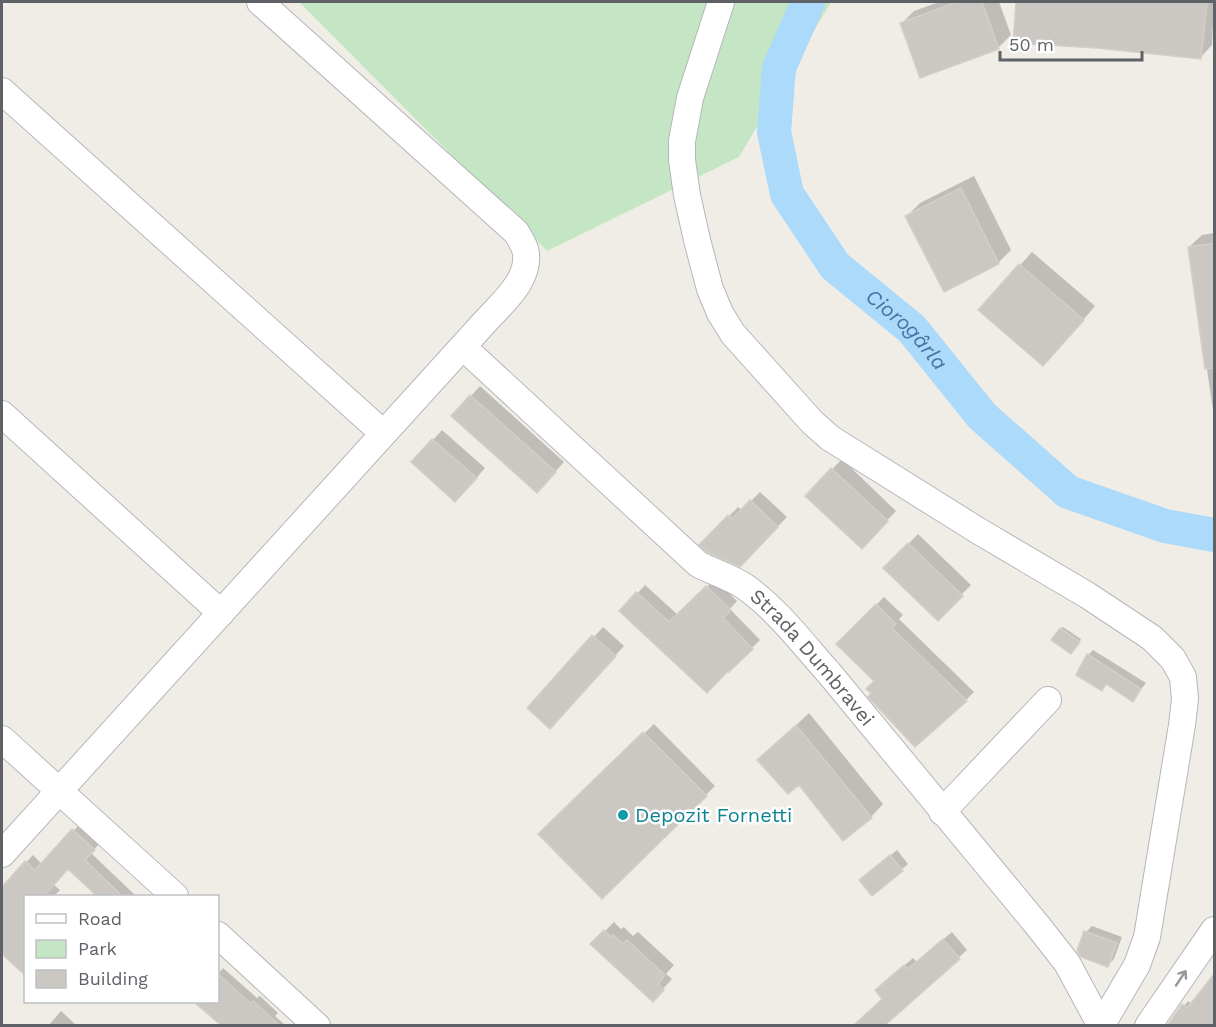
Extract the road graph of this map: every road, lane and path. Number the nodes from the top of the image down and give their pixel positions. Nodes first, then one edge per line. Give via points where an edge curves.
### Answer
1 (260, 2) edge
2 (721, 2) edge
3 (2, 90) edge
4 (463, 347) junction
5 (2, 414) edge
6 (383, 433) junction
7 (221, 613) junction
8 (1048, 700) dead end
9 (2, 739) edge
10 (59, 791) junction
11 (942, 812) junction
12 (2, 854) edge
13 (173, 895) edge
14 (1215, 930) edge
15 (219, 936) edge
16 (317, 1026) edge
17 (1101, 1026) edge
18 (1148, 1026) edge

1 - 4 street via 516,232 525,248 524,270 518,283
2 - 17 street via 690,98 682,160 710,289 733,334 830,438 1152,638 1173,659 1183,677 1182,725 1147,937 1137,964
3 - 6 street
4 - 6 street
4 - 11 street, Strada Dumbravei via 698,564 742,585 766,605 829,673
5 - 7 street
6 - 7 street
7 - 10 street
8 - 11 street
9 - 10 street
10 - 12 street
10 - 13 street
11 - 17 street, Strada Dumbravei via 1067,963
18 -> 14 street
15 - 16 street

